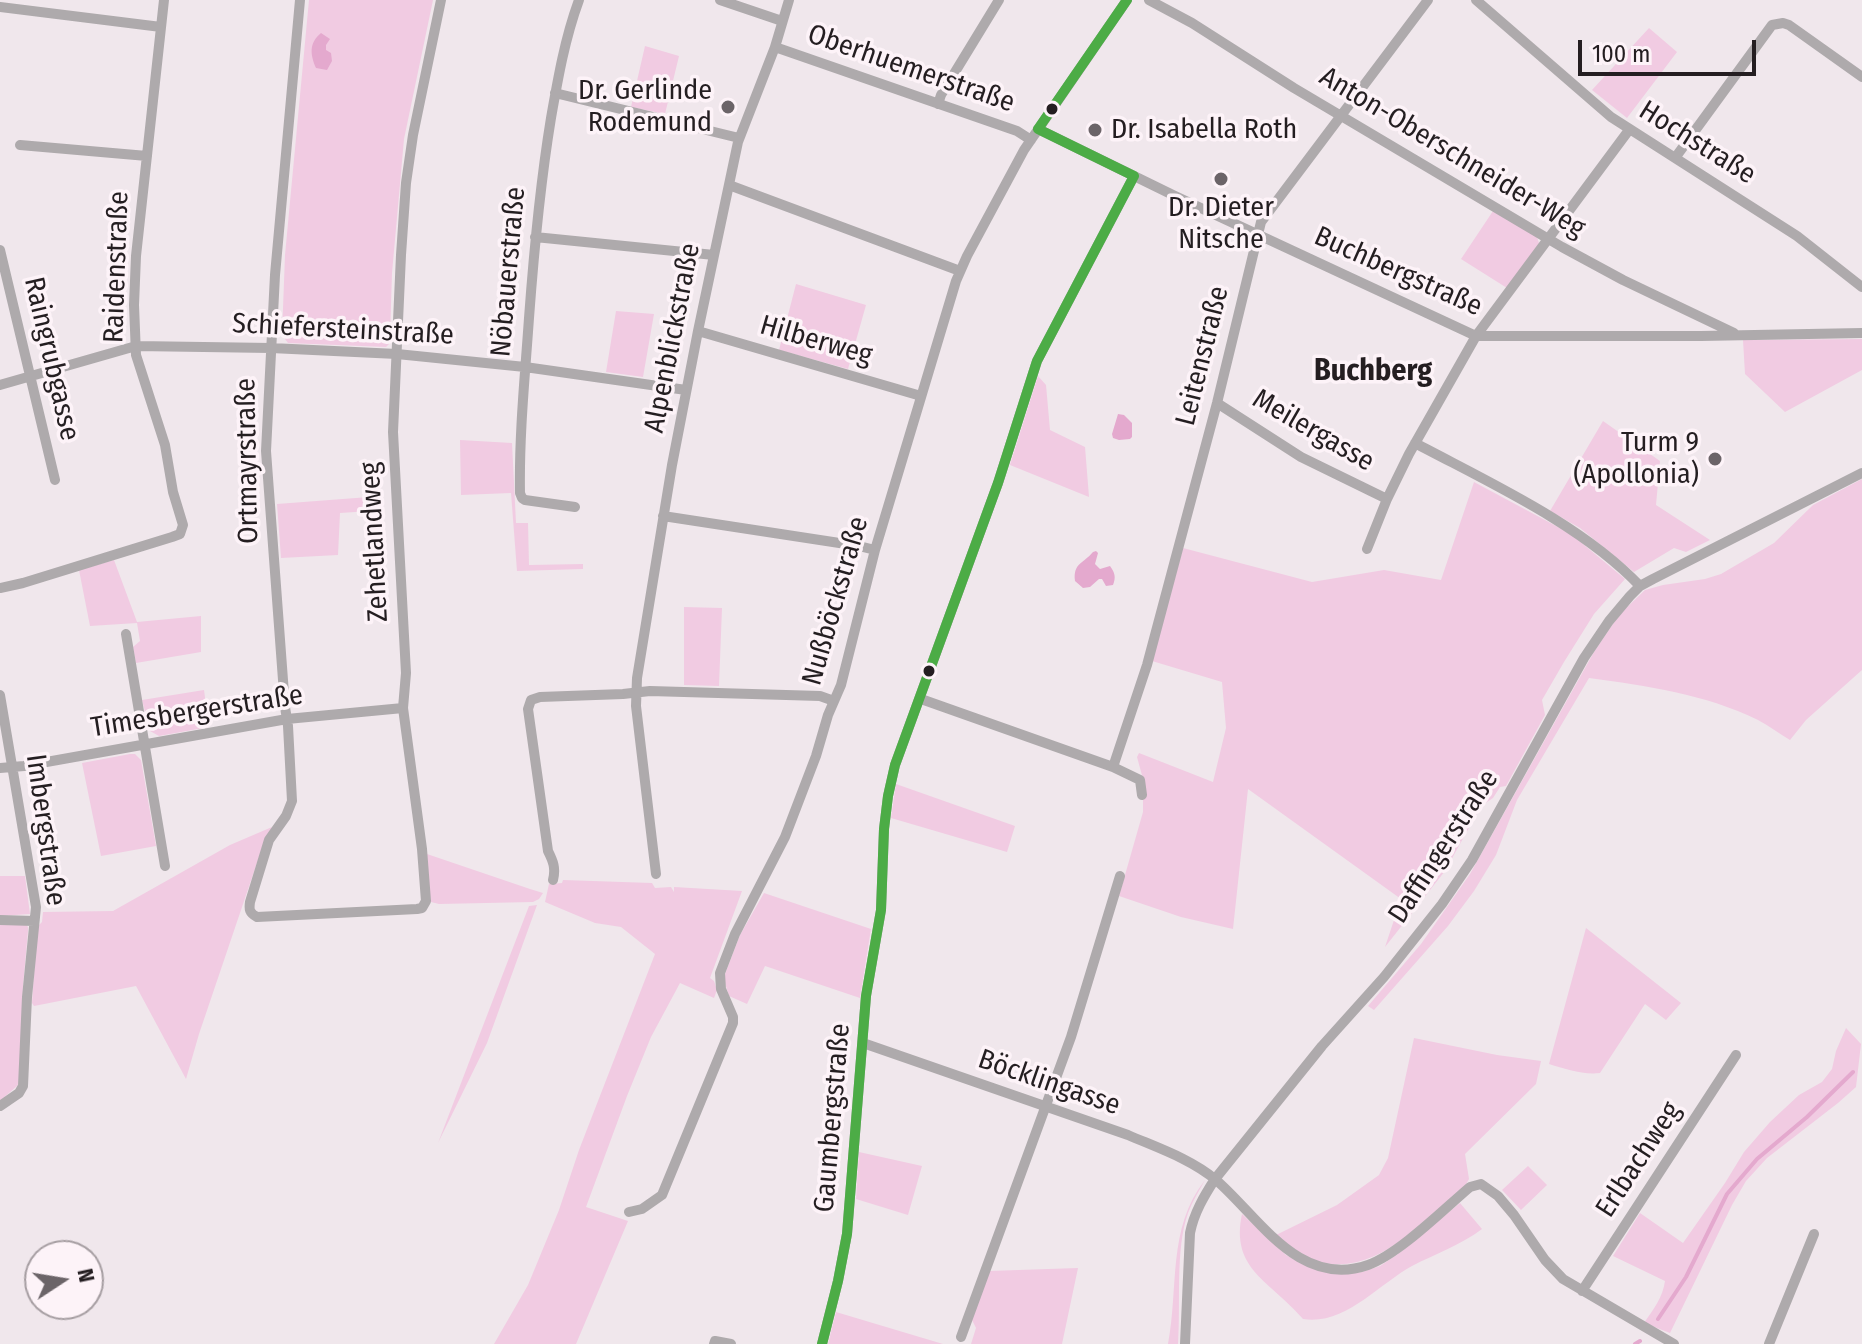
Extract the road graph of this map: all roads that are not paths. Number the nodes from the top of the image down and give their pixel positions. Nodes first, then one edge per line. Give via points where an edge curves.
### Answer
1 (164, 0) edge
2 (300, 0) edge
3 (441, 0) edge
4 (579, 0) edge
5 (720, 0) edge
6 (789, 0) edge
7 (999, 0) edge
8 (1127, 0) edge
9 (1149, 0) edge
10 (1428, 0) edge
11 (1476, 0) edge
12 (0, 7) edge
13 (782, 21) junction
14 (161, 27) junction
15 (775, 47) junction
16 (1862, 77) edge
17 (555, 93) junction
18 (938, 104) junction
19 (1341, 115) junction
20 (1038, 129) junction
21 (1629, 130) junction
22 (739, 138) junction
23 (1031, 140) junction
24 (20, 145) dead end
25 (147, 156) junction
26 (1675, 158) junction
27 (1134, 176) junction
28 (729, 185) junction
29 (1258, 234) junction
30 (535, 237) junction
31 (1548, 239) junction
32 (0, 250) edge
33 (714, 255) junction
34 (960, 271) junction
35 (1862, 287) edge
36 (698, 331) junction
37 (1862, 333) edge
38 (1737, 334) junction
39 (1476, 336) junction
40 (136, 346) junction
41 (271, 348) junction
42 (397, 354) junction
43 (525, 367) junction
44 (30, 376) junction
45 (0, 385) edge
46 (686, 390) junction
47 (921, 396) junction
48 (1217, 403) junction
49 (1415, 443) junction
50 (1862, 473) edge
51 (55, 480) dead end
52 (1387, 499) junction
53 (575, 507) dead end
54 (663, 516) junction
55 (1367, 549) dead end
56 (875, 550) junction
57 (1640, 586) junction
58 (0, 588) edge
59 (126, 634) dead end
60 (636, 692) junction
61 (0, 695) edge
62 (921, 699) junction
63 (834, 701) junction
64 (403, 708) junction
65 (287, 719) junction
66 (145, 744) junction
67 (12, 767) junction
68 (1113, 767) junction
69 (0, 768) edge
70 (1142, 795) dead end
71 (165, 866) dead end
72 (656, 874) dead end
73 (1120, 876) dead end
74 (553, 880) dead end
75 (250, 911) joint
76 (0, 920) edge
77 (34, 921) junction
78 (863, 1043) junction
79 (1736, 1055) dead end
80 (0, 1106) edge
81 (1046, 1107) junction
82 (1215, 1179) junction
83 (629, 1212) dead end
84 (1814, 1234) dead end
85 (1582, 1291) junction
86 (961, 1337) dead end
87 (714, 1342) edge
88 (1672, 1343) edge
89 (731, 1344) edge
90 (822, 1344) edge
91 (1185, 1344) edge
92 (1769, 1344) edge

1 - 14 street, Raidenstraße
2 - 41 street, Ortmayrstraße
3 - 42 street, Zehetlandweg via 406,183
4 - 17 street, Nöbauerstraße
5 - 13 street, Oberhuemerstraße
6 - 13 street, Alpenblickstraße
7 - 18 street
8 - 20 street, Nußböckstraße
9 - 19 street, Anton-Oberschneider-Weg
10 - 19 street, Leitenstraße
11 - 21 street, Hochstraße
12 - 14 street
13 - 15 street, Alpenblickstraße
14 - 25 street, Raidenstraße
15 - 18 street, Oberhuemerstraße
15 - 22 street, Alpenblickstraße
16 - 26 street via 1789,25 1772,25
17 - 22 street
17 - 30 street, Nöbauerstraße
18 - 23 street, Oberhuemerstraße
19 - 29 street, Leitenstraße via 1261,222
19 - 31 street, Anton-Oberschneider-Weg
20 - 23 street, Nußböckstraße
20 - 27 street, Buchbergstraße
21 - 26 street, Hochstraße
21 - 31 street
22 - 28 street, Alpenblickstraße
23 - 34 street, Nußböckstraße
24 - 25 street
25 - 40 street, Raidenstraße via 136,256
26 - 35 street, Hochstraße via 1797,236
27 - 29 street, Buchbergstraße
27 - 62 street, Gaumbergstraße via 1037,361
28 - 33 street, Alpenblickstraße
28 - 34 street
29 - 39 street, Buchbergstraße
29 - 48 street, Leitenstraße
30 - 33 street
30 - 43 street, Nöbauerstraße
31 - 38 street, Anton-Oberschneider-Weg
31 - 39 street
32 - 44 street, Raingrubgasse
33 - 36 street, Alpenblickstraße
34 - 47 street, Nußböckstraße
36 - 46 street, Alpenblickstraße
36 - 47 street, Hilberweg
37 - 38 street, Buchbergstraße
38 - 39 street, Buchbergstraße
39 - 49 street
40 - 41 street, Schiefersteinstraße
40 - 44 street, Schiefersteinstraße
40 - 58 street, Raidenstraße via 183,530
41 - 42 street, Schiefersteinstraße
41 - 65 street, Ortmayrstraße via 266,451
42 - 43 street, Schiefersteinstraße
42 - 64 street, Zehetlandweg via 393,432 406,673
43 - 46 street, Schiefersteinstraße
43 - 53 street, Nöbauerstraße via 520,493 525,500
44 - 45 street, Schiefersteinstraße
44 - 51 street, Raingrubgasse
46 - 54 street, Alpenblickstraße
47 - 56 street, Nußböckstraße
48 - 52 street, Meilergasse via 1301,457
48 - 68 street, Leitenstraße via 1147,665
49 - 52 street
49 - 57 street via 1572,531
50 - 57 street, Daffingerstraße
52 - 55 street
54 - 56 street
54 - 60 street, Alpenblickstraße
56 - 63 street, Nußböckstraße
57 - 82 street, Daffingerstraße via 1584,658 1442,904
59 - 66 street
60 - 63 street via 820,696
60 - 72 street, Alpenblickstraße
60 - 74 street via 531,700 528,709
61 - 67 street, Imbergstraße
62 - 68 street
62 - 78 street, Gaumbergstraße via 888,796 881,910
63 - 83 street, Nußböckstraße via 785,837 720,973 733,1023 662,1195
64 - 65 street, Timesbergerstraße
64 - 75 street, Zehetlandweg via 425,905 257,917
65 - 66 street, Timesbergerstraße
65 - 75 street, Ortmayrstraße via 292,801 269,840
66 - 67 street, Timesbergerstraße
66 - 71 street
67 - 69 street, Timesbergerstraße
67 - 77 street, Imbergstraße
68 - 70 street via 1140,780
73 - 81 street
76 - 77 street
77 - 80 street, Imbergstraße via 23,1086
78 - 81 street, Böcklingasse
78 - 90 street, Gaumbergstraße via 847,1234
79 - 85 street, Erlbachweg
81 - 82 street, Böcklingasse via 1168,1152
81 - 86 street
82 - 85 street via 1289,1251 1317,1265 1345,1269 1377,1261 1470,1187 1481,1184 1505,1203 1553,1270
82 - 91 street, Daffingerstraße via 1190,1233
84 - 92 street
85 - 88 street
87 - 89 street

